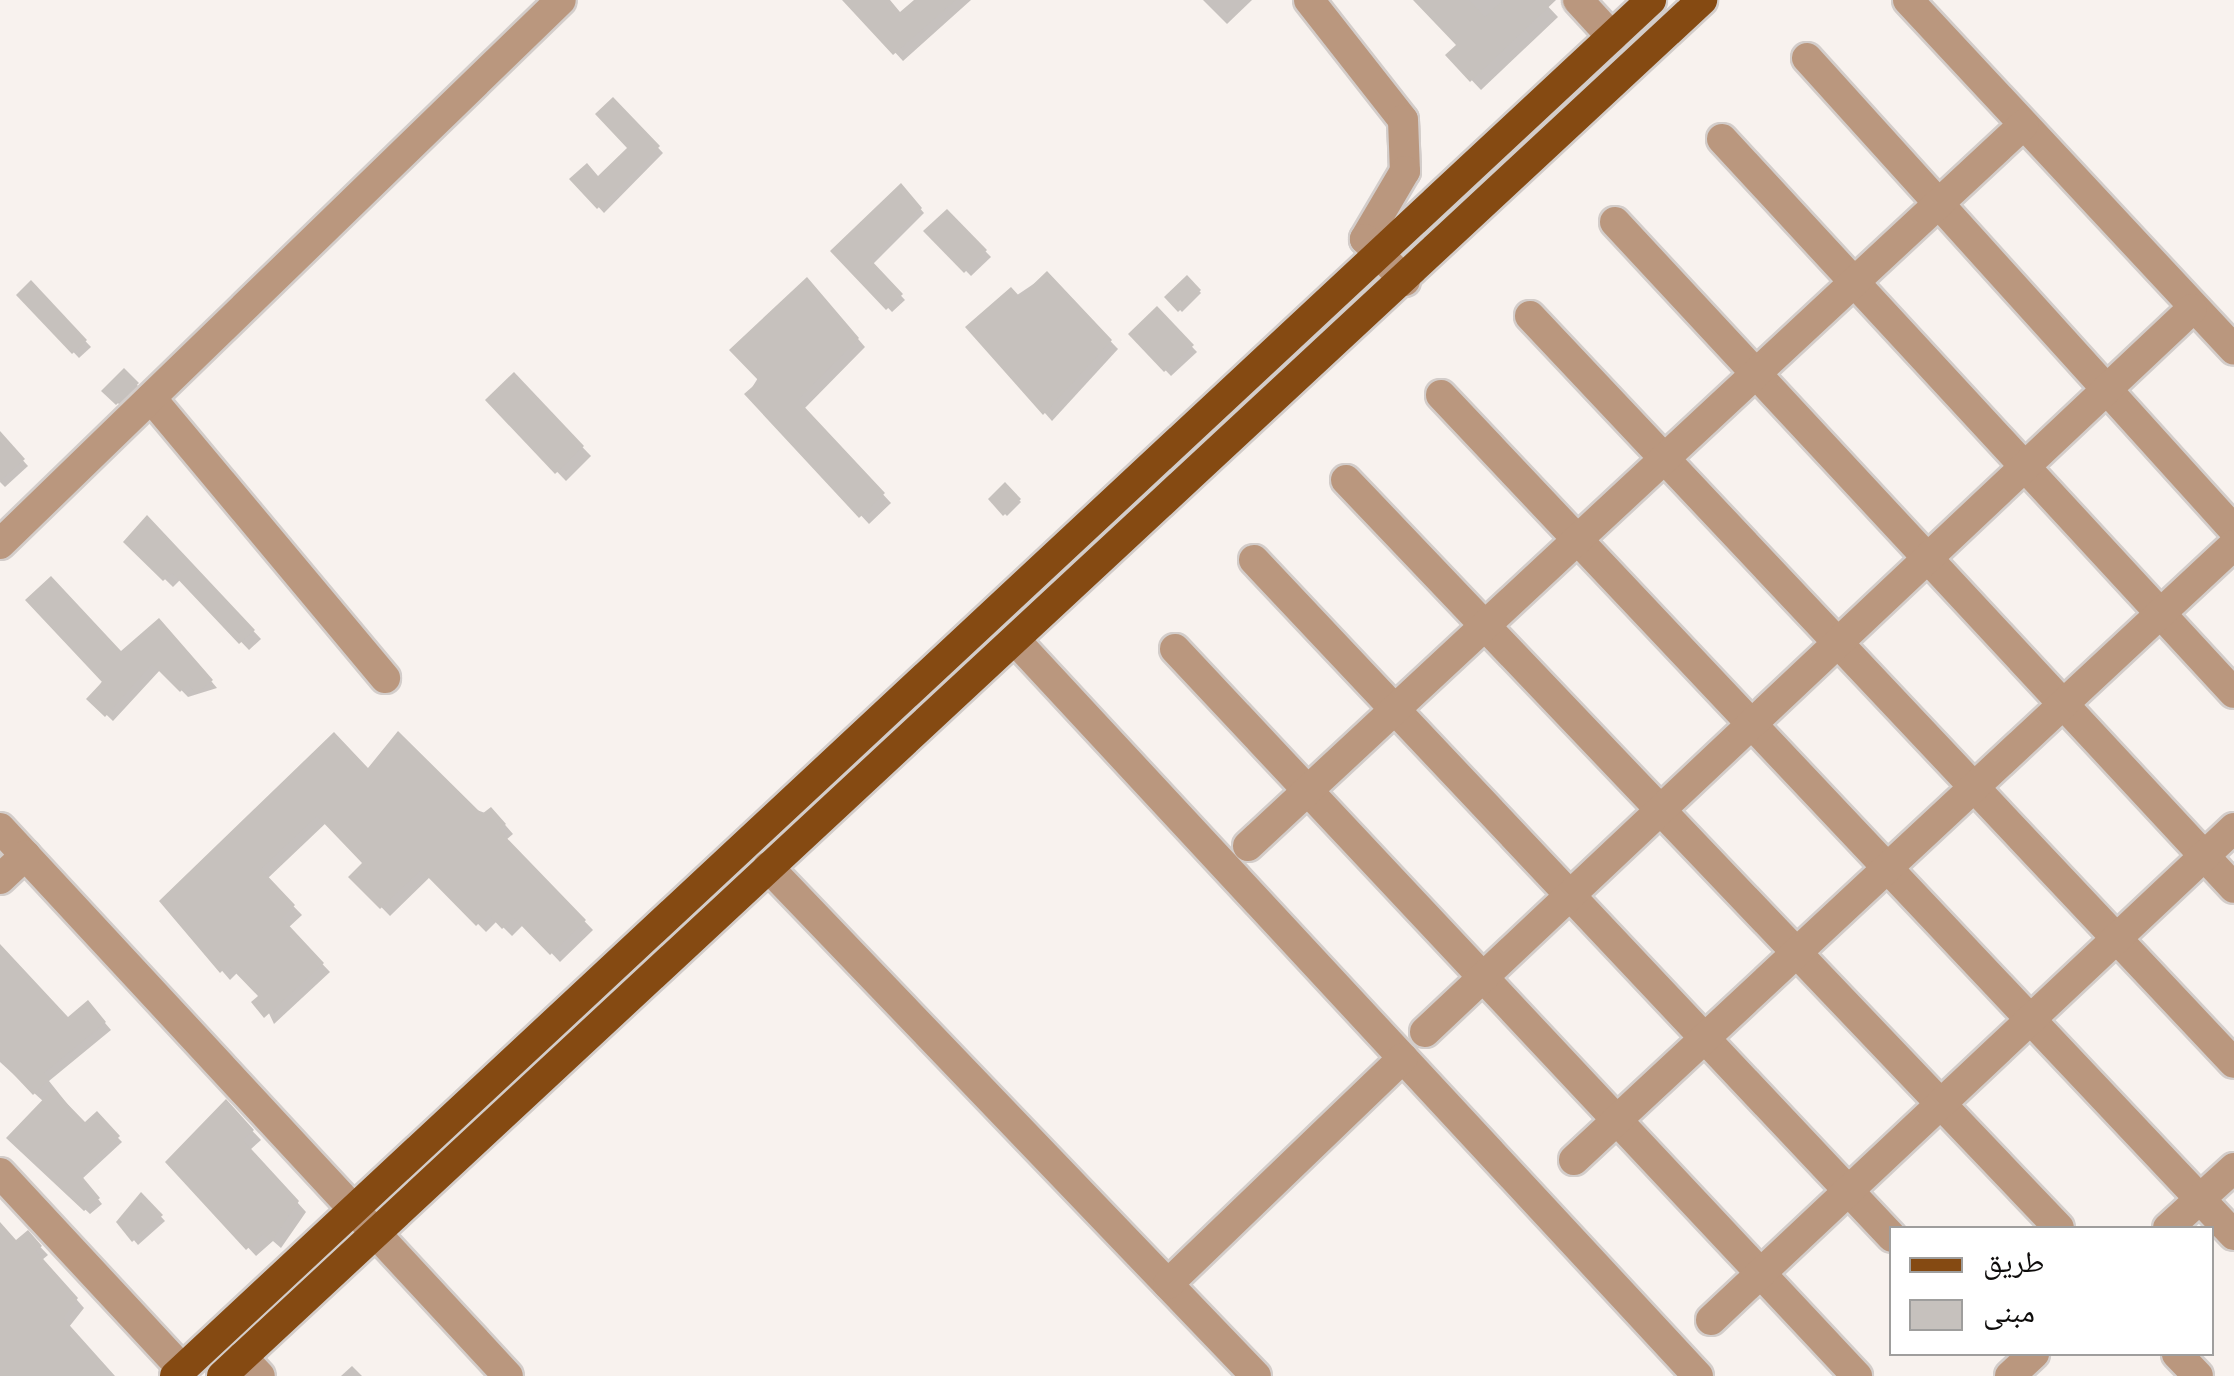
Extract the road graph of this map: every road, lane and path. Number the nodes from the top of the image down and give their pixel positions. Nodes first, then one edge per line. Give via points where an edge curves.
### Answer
1 (560, 0) edge
2 (1309, 0) edge
3 (1578, 0) edge
4 (1651, 0) edge
5 (1702, 0) edge
6 (1908, 0) edge
7 (1612, 37) junction
8 (1807, 58) dead end
9 (2023, 125) junction
10 (1722, 139) dead end
11 (1938, 208) junction
12 (1615, 222) dead end
13 (1380, 256) junction
14 (1406, 281) junction
15 (1850, 285) junction
16 (2192, 308) junction
17 (1530, 316) dead end
18 (2234, 350) edge
19 (1758, 374) junction
20 (2106, 392) junction
21 (1441, 394) dead end
22 (151, 398) junction
23 (1664, 466) junction
24 (2023, 470) junction
25 (1346, 480) dead end
26 (2234, 530) edge
27 (1579, 539) junction
28 (0, 544) edge
29 (2234, 545) edge
30 (1254, 560) dead end
31 (1926, 560) junction
32 (2158, 614) junction
33 (1486, 631) junction
34 (1015, 640) junction
35 (1836, 642) junction
36 (1175, 649) dead end
37 (385, 678) dead end
38 (2234, 693) edge
39 (2066, 705) junction
40 (1396, 713) junction
41 (1750, 723) junction
42 (1974, 790) junction
43 (1309, 792) junction
44 (1662, 809) junction
45 (0, 828) edge
46 (2234, 828) edge
47 (1248, 846) dead end
48 (26, 856) junction
49 (2204, 858) junction
50 (768, 867) junction
51 (1890, 868) junction
52 (0, 879) edge
53 (2234, 888) edge
54 (1572, 894) junction
55 (2116, 940) junction
56 (1796, 955) junction
57 (1481, 980) junction
58 (2030, 1020) junction
59 (1424, 1032) dead end
60 (1707, 1038) junction
61 (1403, 1058) junction
62 (2234, 1064) edge
63 (1941, 1104) junction
64 (1620, 1119) junction
65 (1574, 1160) dead end
66 (2234, 1168) edge
67 (0, 1173) edge
68 (1849, 1191) junction
69 (2201, 1198) junction
70 (354, 1211) junction
71 (2058, 1226) edge
72 (2170, 1226) edge
73 (376, 1234) junction
74 (1889, 1234) edge
75 (2234, 1235) edge
76 (1761, 1273) junction
77 (1168, 1284) junction
78 (1711, 1320) dead end
79 (2179, 1356) edge
80 (242, 1370) edge
81 (178, 1373) edge
82 (508, 1376) edge
83 (1256, 1376) edge
84 (1698, 1376) edge
85 (1857, 1376) edge
86 (2198, 1376) edge

1 - 22 street
2 - 13 street via 1403,120 1405,171 1366,228
3 - 7 street
4 - 7 main road
5 - 14 main road
6 - 9 street
7 - 13 main road
8 - 11 street
9 - 11 street
9 - 16 street
10 - 15 street
11 - 15 street
11 - 20 street
12 - 19 street
13 - 14 street
13 - 70 main road
14 - 34 main road
15 - 19 street
15 - 24 street
16 - 18 street
16 - 20 street
17 - 23 street
19 - 23 street
19 - 31 street
20 - 24 street
20 - 26 street
21 - 27 street
22 - 28 street
22 - 37 street
23 - 27 street
23 - 35 street
24 - 31 street
24 - 32 street
25 - 33 street
27 - 33 street
27 - 41 street
29 - 32 street
30 - 40 street
31 - 35 street
31 - 39 street
32 - 38 street
32 - 39 street
33 - 40 street
33 - 44 street
34 - 50 main road
34 - 61 street
35 - 41 street
35 - 42 street
36 - 43 street
39 - 42 street
39 - 49 street
40 - 43 street
40 - 54 street
41 - 44 street
41 - 51 street
42 - 51 street
42 - 55 street
43 - 47 street
43 - 57 street
44 - 54 street
44 - 56 street
45 - 48 street
46 - 49 street
48 - 52 street
48 - 70 street
49 - 53 street
49 - 55 street
50 - 73 main road
50 - 77 street
51 - 56 street
51 - 58 street
54 - 57 street
54 - 60 street
55 - 58 street
55 - 62 street
56 - 60 street
56 - 63 street
57 - 59 street
57 - 64 street
58 - 63 street
58 - 69 street
60 - 64 street
60 - 68 street
61 - 77 street
61 - 84 street
63 - 68 street
63 - 71 street
64 - 65 street
64 - 76 street
66 - 69 street
67 - 81 street
68 - 74 street
68 - 76 street
69 - 72 street
69 - 75 street
70 - 73 street
70 - 81 main road
73 - 80 main road
73 - 82 street
76 - 78 street
76 - 85 street
77 - 83 street
79 - 86 street

